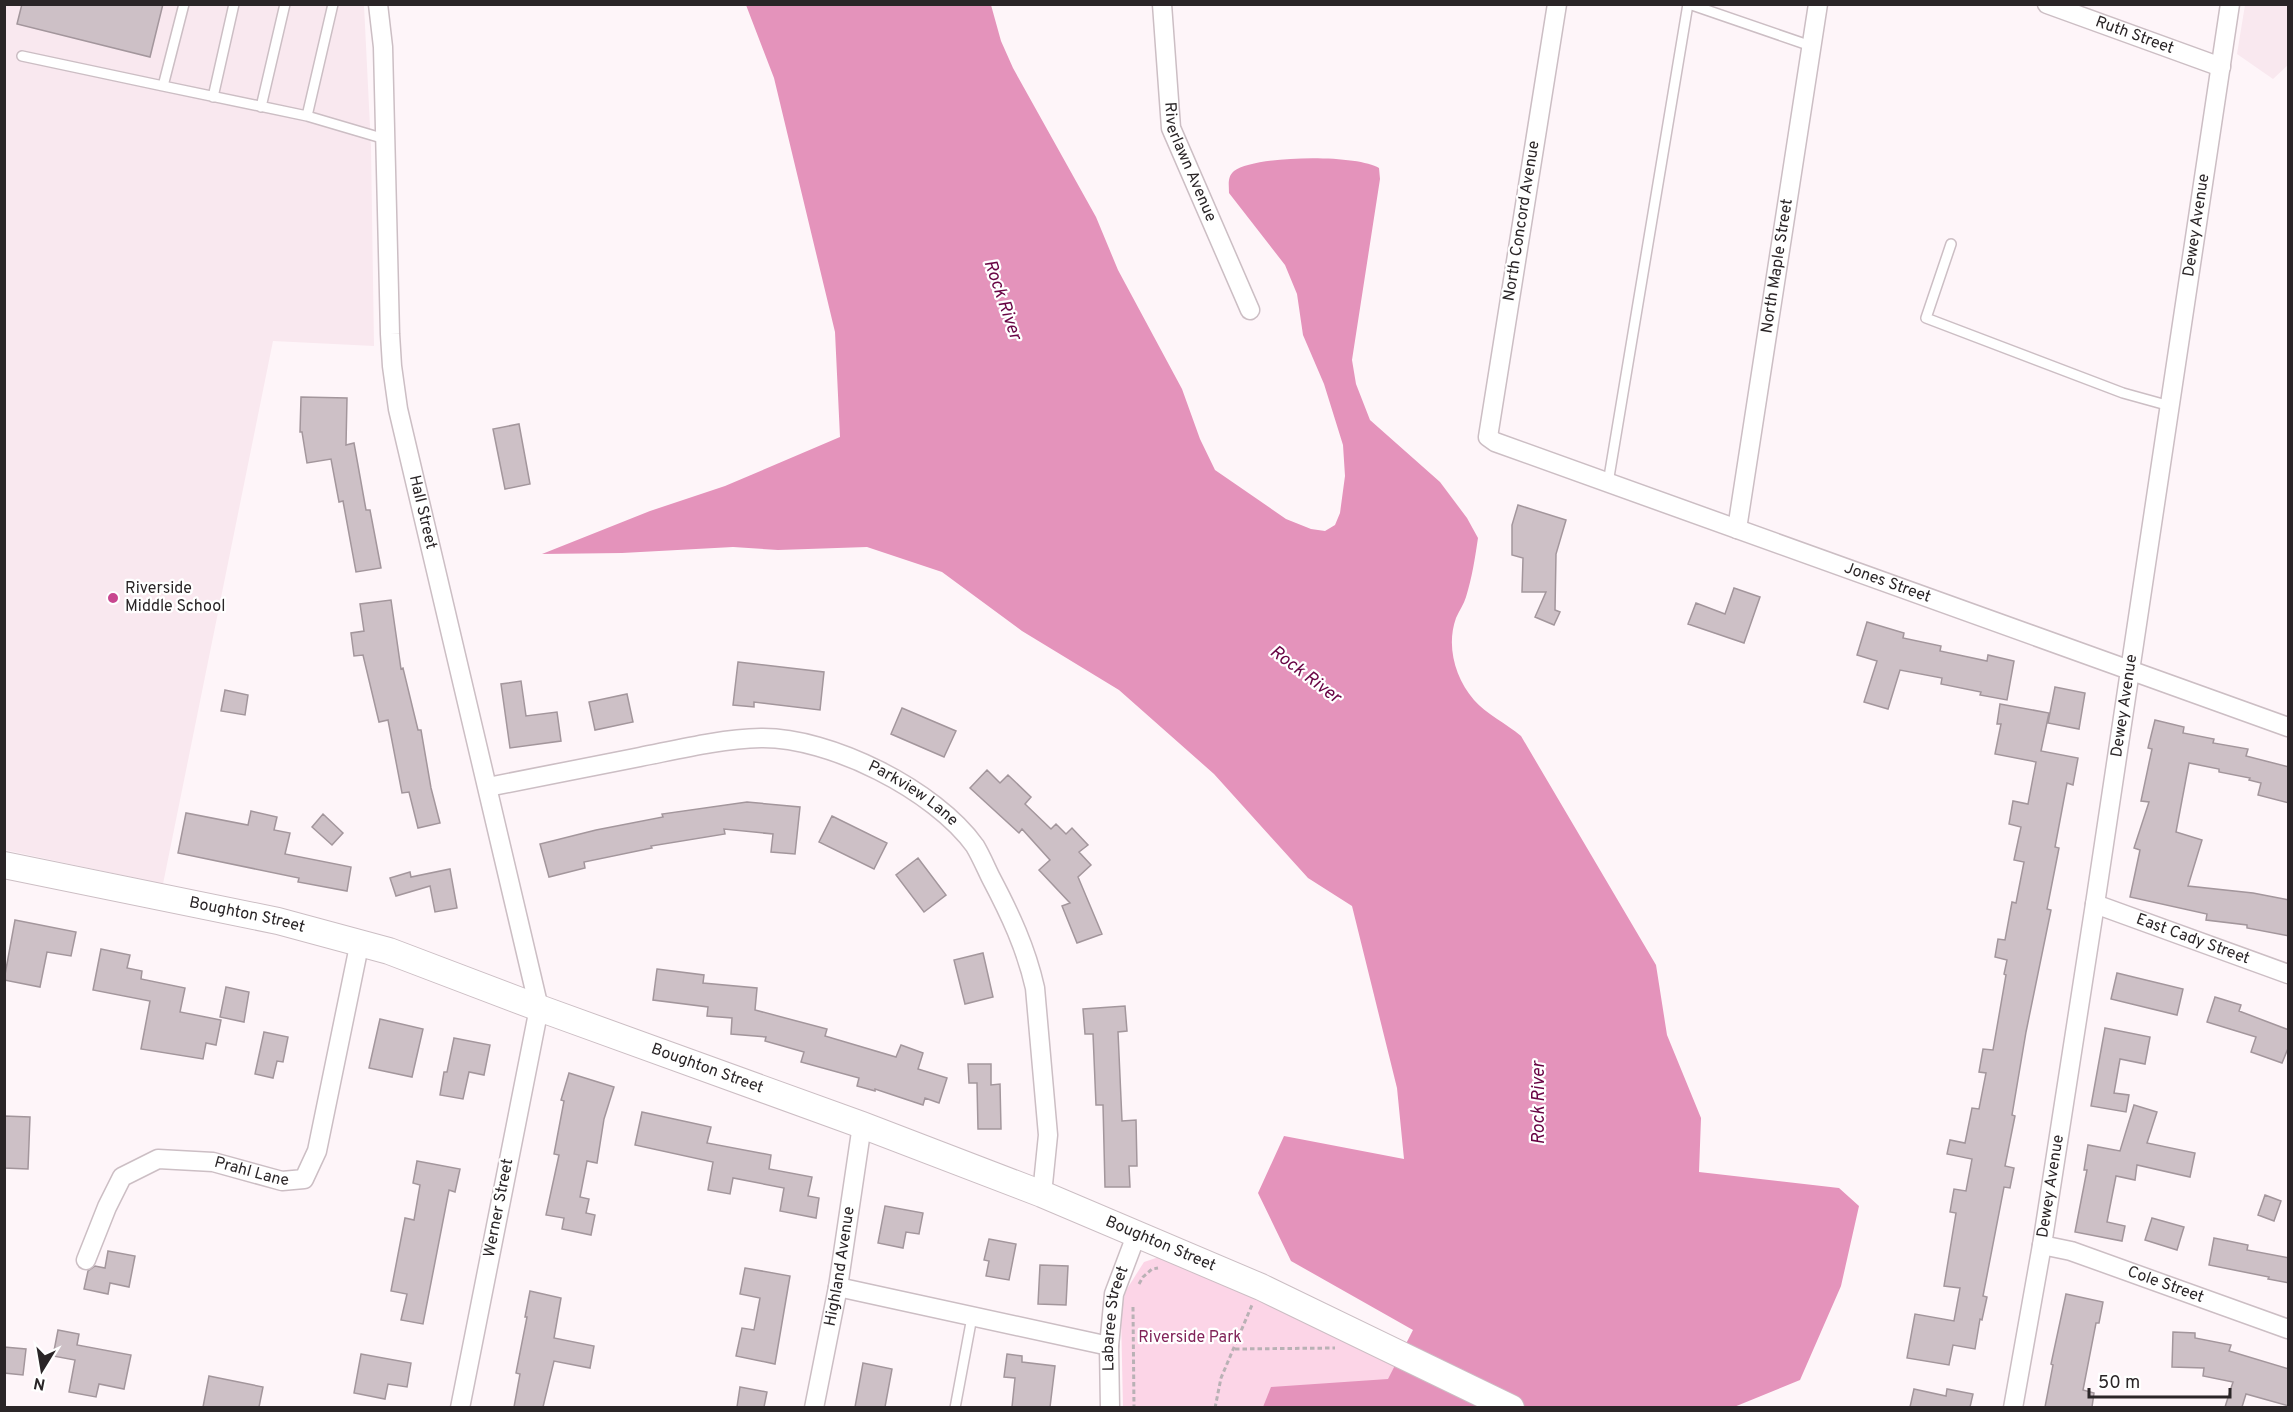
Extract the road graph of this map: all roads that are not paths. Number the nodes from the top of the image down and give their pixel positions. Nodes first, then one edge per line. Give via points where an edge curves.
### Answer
1 (184, 4) edge
2 (234, 4) edge
3 (285, 4) edge
4 (333, 4) edge
5 (378, 4) edge
6 (1162, 4) edge
7 (1557, 4) edge
8 (1688, 4) edge
9 (1818, 4) edge
10 (2047, 4) edge
11 (2230, 4) edge
12 (1811, 46) junction
13 (22, 56) dead end
14 (2221, 67) junction
15 (163, 86) junction
16 (213, 97) junction
17 (261, 107) junction
18 (308, 116) junction
19 (385, 139) junction
20 (1951, 243) dead end
21 (1250, 310) dead end
22 (2170, 406) junction
23 (1488, 437) joint
24 (1608, 483) junction
25 (1737, 529) junction
26 (2129, 671) junction
27 (2289, 728) edge
28 (488, 787) junction
29 (4, 865) edge
30 (2095, 904) junction
31 (360, 941) junction
32 (2289, 975) edge
33 (538, 1008) junction
34 (862, 1125) junction
35 (1042, 1194) junction
36 (1137, 1233) junction
37 (2042, 1245) junction
38 (86, 1260) dead end
39 (838, 1287) junction
40 (972, 1317) junction
41 (2289, 1329) edge
42 (1109, 1346) junction
43 (460, 1407) edge
44 (813, 1407) edge
45 (955, 1407) edge
46 (1110, 1407) edge
47 (1511, 1407) edge
48 (2013, 1407) edge

1 - 15 lane
2 - 16 lane
3 - 17 lane
4 - 18 lane
5 - 19 street, Hall Street
6 - 21 street, Riverlawn Avenue via 1171,128
7 - 23 street, North Concord Avenue
8 - 12 lane
8 - 24 lane
9 - 12 street, North Maple Street
10 - 14 street, Ruth Street
11 - 14 street, Dewey Avenue
12 - 25 street, North Maple Street
13 - 15 lane
14 - 22 street, Dewey Avenue
15 - 16 lane
16 - 17 lane
17 - 18 lane
18 - 19 lane
19 - 28 street, Hall Street via 390,334 398,409
20 - 22 lane via 1926,318 2123,393
22 - 26 street, Dewey Avenue
23 - 24 street, Jones Street
24 - 25 street, Jones Street
25 - 26 street, Jones Street
26 - 27 street, Jones Street
26 - 30 street, Dewey Avenue
28 - 33 street, Hall Street
28 - 35 street, Parkview Lane via 713,743 763,738 809,743 847,755 924,799 955,823 975,847 1010,915 1030,966 1048,1136
29 - 31 street, Boughton Street
30 - 32 street, East Cady Street
30 - 37 street, Dewey Avenue
31 - 33 street, Boughton Street
31 - 38 street, Prahl Lane via 317,1150 304,1179 282,1181 213,1162 158,1159 122,1177
33 - 34 street, Boughton Street
33 - 43 street, Werner Street
34 - 35 street, Boughton Street
34 - 39 street, Highland Avenue
35 - 36 street, Boughton Street
36 - 42 street, Labaree Street via 1114,1294
36 - 47 street, Boughton Street via 1261,1287
37 - 41 street, Cole Street via 2071,1251
37 - 48 street, Dewey Avenue
39 - 40 street
39 - 44 street, Highland Avenue
40 - 42 street
40 - 45 lane
42 - 46 street, Labaree Street

